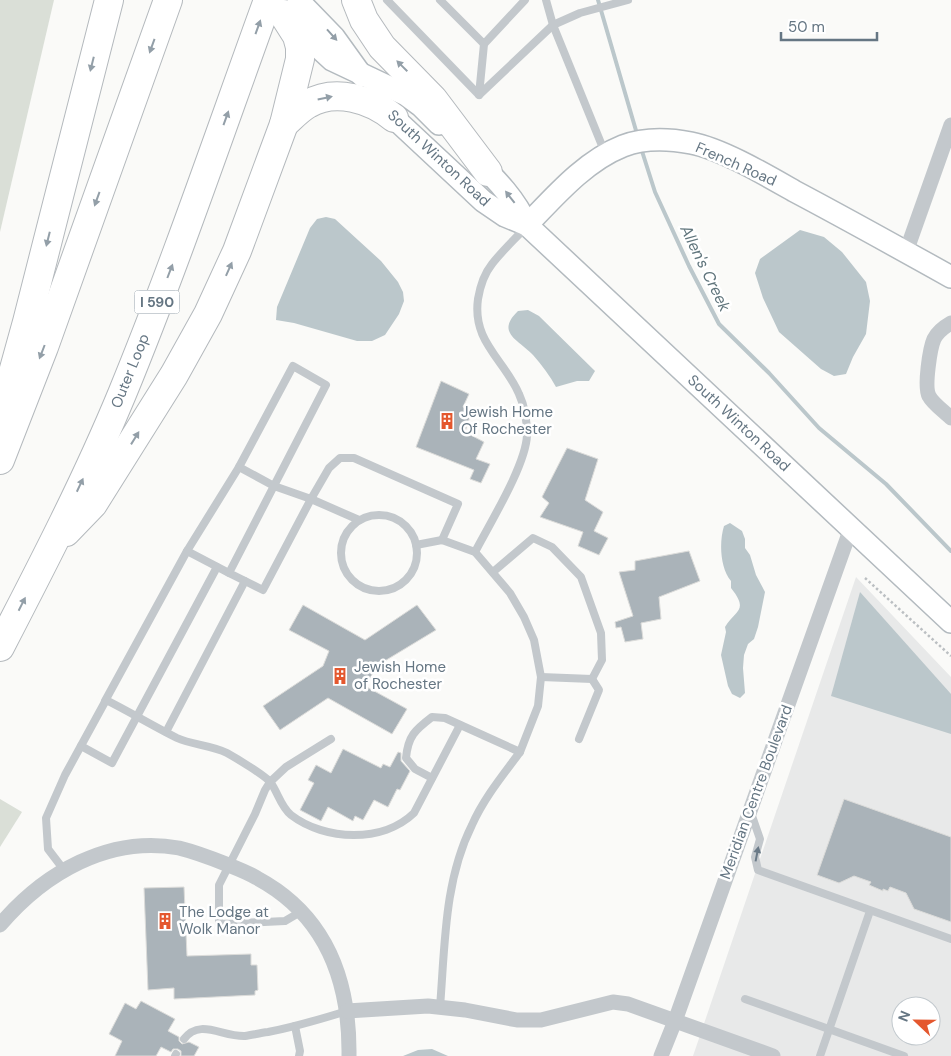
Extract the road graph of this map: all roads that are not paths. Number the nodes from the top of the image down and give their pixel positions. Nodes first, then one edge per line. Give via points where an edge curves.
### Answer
1 (109, 0) edge
2 (168, 0) edge
3 (356, 0) edge
4 (387, 0) edge
5 (440, 0) edge
6 (525, 0) edge
7 (546, 0) edge
8 (628, 0) edge
9 (279, 3) edge
10 (553, 25) junction
11 (484, 44) junction
12 (362, 75) junction
13 (479, 95) junction
14 (394, 118) junction
15 (284, 124) junction
16 (951, 125) edge
17 (610, 152) junction
18 (488, 172) junction
19 (527, 226) junction
20 (906, 252) junction
21 (951, 276) edge
22 (951, 323) edge
23 (951, 418) edge
24 (0, 432) edge
25 (0, 460) edge
26 (238, 467) junction
27 (274, 486) junction
28 (311, 499) junction
29 (359, 520) junction
30 (851, 528) junction
31 (442, 540) junction
32 (52, 545) junction
33 (416, 545) junction
34 (187, 552) junction
35 (475, 552) junction
36 (217, 567) junction
37 (493, 572) junction
38 (230, 573) junction
39 (246, 581) junction
40 (951, 622) edge
41 (0, 647) edge
42 (541, 677) junction
43 (592, 679) junction
44 (106, 701) junction
45 (136, 716) junction
46 (460, 725) junction
47 (166, 732) junction
48 (331, 739) dead end
49 (579, 739) dead end
50 (81, 746) junction
51 (520, 752) junction
52 (432, 778) junction
53 (270, 782) junction
54 (750, 809) junction
55 (229, 865) junction
56 (64, 870) junction
57 (302, 911) junction
58 (870, 911) junction
59 (0, 925) edge
60 (951, 939) edge
61 (745, 999) dead end
62 (440, 1007) junction
63 (347, 1011) junction
64 (675, 1022) junction
65 (295, 1026) junction
66 (829, 1029) junction
67 (184, 1040) dead end
68 (299, 1056) edge
69 (349, 1056) edge
70 (660, 1056) edge
71 (773, 1056) edge
72 (820, 1056) edge
73 (904, 1056) edge

1 -> 24 highway
2 -> 25 highway via 44,347
18 -> 3 highway via 433,99 382,47 364,20
4 - 13 lane
5 - 11 lane
6 - 11 lane
7 - 10 lane
8 - 10 lane via 580,13
9 - 12 main road, South Winton Road via 328,58
9 - 15 highway via 295,31 300,53
32 -> 9 highway, Outer Loop / I 590 via 121,395 186,230 248,54
10 - 13 lane
10 - 17 lane
11 - 13 lane
12 - 14 main road, South Winton Road
12 - 18 main road, South Winton Road via 412,99
15 -> 14 highway via 310,103 336,96 365,101
14 - 19 main road, South Winton Road via 483,201
32 -> 15 highway via 93,504 192,345 237,251
16 - 20 street
17 - 19 main road, French Road via 567,185
17 - 20 main road, French Road via 644,142 691,143 710,149 763,173
19 -> 18 main road, South Winton Road via 516,204
19 - 30 main road, South Winton Road
19 - 35 lane via 491,265 480,290 477,320 481,335 519,393 526,413 527,436 516,472
20 - 21 main road, French Road
22 - 23 street via 942,328 934,340 927,388 928,396
26 - 27 lane
26 - 27 lane via 293,366 326,385
26 - 34 lane
27 - 28 lane
27 - 38 lane
28 - 29 lane
28 - 31 lane via 329,468 340,458 354,458 458,504
28 - 39 lane via 263,590
29 - 33 lane via 370,515 394,517 408,529
29 - 33 lane via 349,528 340,552 348,576 369,590 394,588 405,580 417,558
30 - 40 main road, South Winton Road
30 - 54 street, Meridian Centre Boulevard
31 - 33 lane
31 - 35 lane
41 -> 32 highway, Outer Loop / I 590
34 - 36 lane
34 - 44 lane
35 - 37 lane
36 - 38 lane
36 - 45 lane
37 - 42 lane via 524,617 534,640
37 - 43 lane via 533,538 552,547 581,576 601,633 602,660
38 - 39 lane
39 - 47 lane
42 - 43 lane
42 - 51 lane via 538,706
43 - 49 lane via 599,690
44 - 45 lane
44 - 50 lane
45 - 47 lane
45 - 50 lane via 112,763
46 - 51 lane
46 - 52 lane
46 - 52 lane via 444,718 432,718 414,731 407,745 406,758 415,769
47 - 53 lane via 226,752
48 - 53 lane via 286,767
50 - 56 lane via 46,818 48,849
51 - 62 lane via 484,802 458,856 449,898
52 - 53 lane via 414,813 404,822 377,832 351,835 316,828 290,815
53 - 55 lane
58 -> 54 lane via 758,870 755,857 760,839
54 - 64 street, Meridian Centre Boulevard
55 - 56 street via 179,848 139,846 107,852
55 - 57 street via 271,886
55 - 57 lane via 219,885 219,924 285,921
56 - 59 street via 29,894
57 - 63 street via 329,950
58 - 60 lane
58 - 66 lane
61 - 66 lane
62 - 63 street
62 - 64 street via 517,1020 541,1020 614,1002
63 - 65 lane
63 - 69 street
64 - 70 street, Meridian Centre Boulevard
64 - 71 street
65 - 67 lane via 245,1036 201,1028 189,1032
65 - 68 lane
66 - 72 lane
66 - 73 lane

